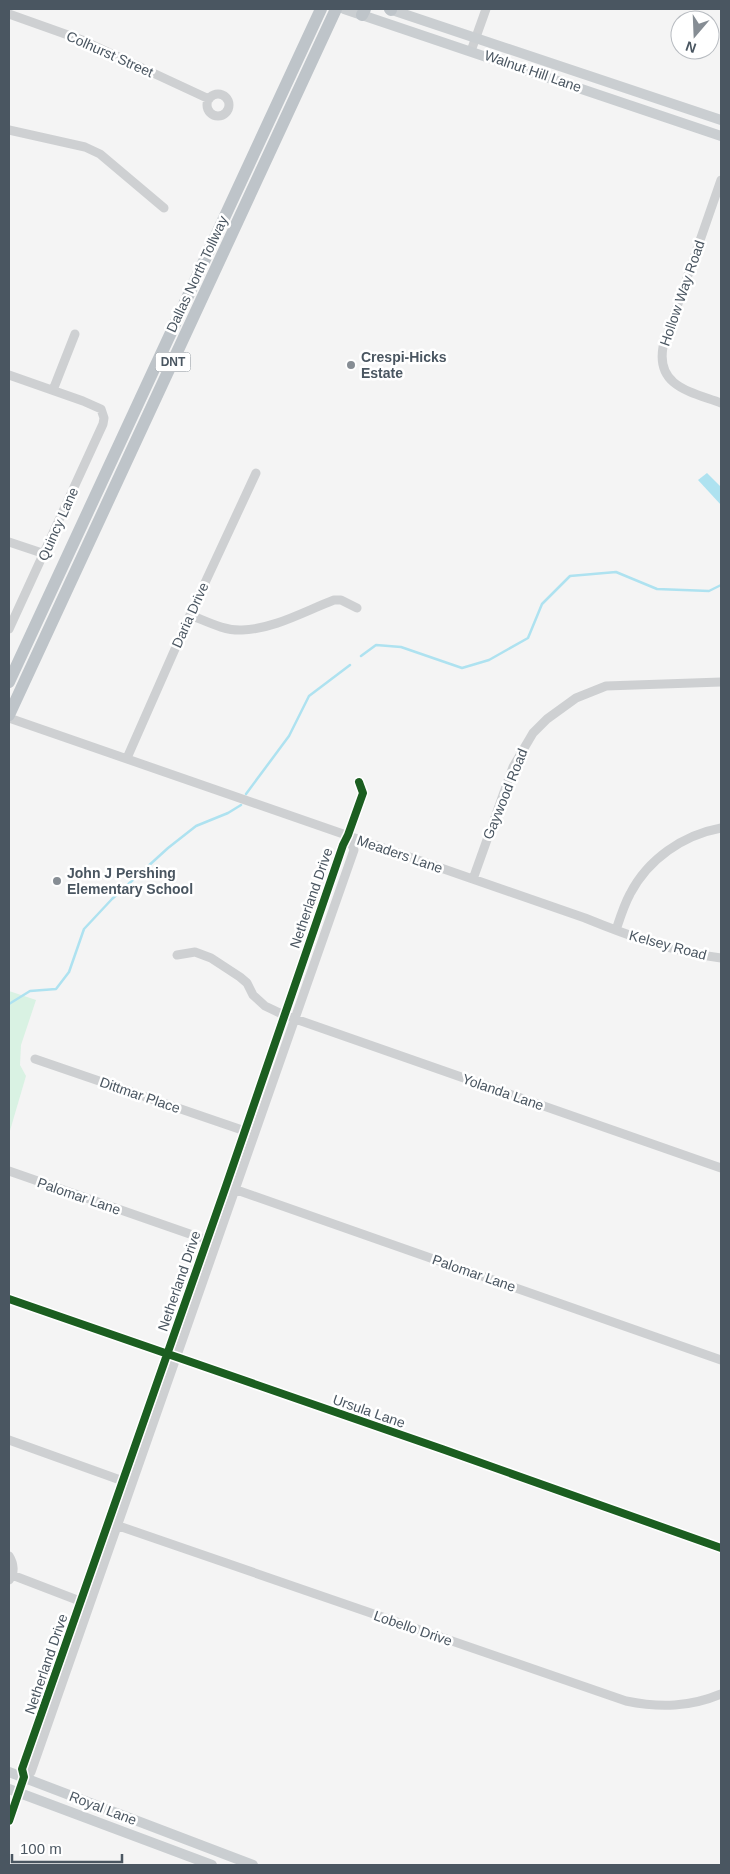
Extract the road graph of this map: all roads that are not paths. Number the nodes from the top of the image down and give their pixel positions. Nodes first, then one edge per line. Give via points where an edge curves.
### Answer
1 (321, 9) edge
2 (342, 9) edge
3 (390, 9) edge
4 (486, 9) edge
5 (364, 12) edge
6 (9, 14) edge
7 (476, 37) junction
8 (471, 51) junction
9 (209, 99) dead end
10 (721, 120) edge
11 (9, 130) edge
12 (721, 136) edge
13 (721, 180) edge
14 (164, 208) dead end
15 (74, 334) dead end
16 (9, 375) edge
17 (53, 390) junction
18 (721, 403) edge
19 (256, 473) dead end
20 (9, 542) edge
21 (45, 554) junction
22 (357, 608) dead end
23 (190, 615) junction
24 (9, 629) edge
25 (9, 682) edge
26 (721, 682) edge
27 (12, 718) edge
28 (127, 758) junction
29 (359, 782) dead end
30 (721, 828) edge
31 (348, 836) junction
32 (473, 879) junction
33 (616, 930) junction
34 (177, 955) dead end
35 (721, 958) edge
36 (284, 1015) junction
37 (294, 1019) junction
38 (35, 1058) dead end
39 (245, 1131) junction
40 (721, 1168) edge
41 (9, 1171) edge
42 (226, 1186) junction
43 (236, 1190) junction
44 (207, 1240) junction
45 (196, 1269) junction
46 (206, 1273) junction
47 (9, 1300) edge
48 (167, 1354) junction
49 (176, 1357) junction
50 (721, 1360) edge
51 (138, 1438) junction
52 (9, 1440) edge
53 (147, 1441) junction
54 (123, 1481) junction
55 (113, 1524) junction
56 (721, 1548) edge
57 (9, 1556) edge
58 (10, 1578) edge
59 (85, 1603) junction
60 (721, 1694) edge
61 (9, 1772) edge
62 (24, 1777) junction
63 (14, 1790) edge
64 (9, 1821) edge
65 (156, 1829) junction
66 (151, 1842) junction
67 (212, 1865) edge
68 (253, 1865) edge

1 - 25 highway, Dallas North Tollway / DNT
2 - 5 main road, Walnut Hill Lane
2 - 27 highway, Dallas North Tollway / DNT
3 - 7 main road, Walnut Hill Lane
4 - 7 street
5 - 8 main road, Walnut Hill Lane
6 - 9 street, Colhurst Street via 82,40
7 - 8 street
7 - 10 main road, Walnut Hill Lane
8 - 12 main road, Walnut Hill Lane
11 - 14 street via 85,147 100,154
13 - 18 street, Hollow Way Road via 662,356 664,371 673,383
15 - 17 street
16 - 17 street
17 - 21 street, Quincy Lane via 101,409 104,418
19 - 23 street, Daria Drive
20 - 21 street
21 - 24 street, Quincy Lane
22 - 23 street via 334,600 268,626 242,630 217,626
23 - 28 street, Daria Drive
26 - 32 street, Gaywood Road via 606,686 574,700 547,719 532,733 513,767
27 - 28 street, Meaders Lane
28 - 31 street, Meaders Lane
29 - 31 street via 363,793
30 - 33 street via 694,835 655,861 630,893
31 - 32 street, Meaders Lane
31 - 36 street, Netherland Drive
31 - 37 street, Netherland Drive via 354,850
32 - 33 street, Meaders Lane
33 - 35 street, Kelsey Road via 668,948
34 - 36 street, Yolanda Lane via 195,952 211,958 240,976 252,995 265,1006
36 - 37 street, Yolanda Lane
36 - 39 street, Netherland Drive
37 - 40 street, Yolanda Lane
37 - 43 street, Netherland Drive
38 - 39 street, Dittmar Place
39 - 42 street, Netherland Drive
41 - 44 street, Palomar Lane
42 - 43 street, Palomar Lane
42 - 44 street, Netherland Drive
43 - 46 street, Netherland Drive
43 - 50 street, Palomar Lane
44 - 45 street, Netherland Drive
45 - 46 street
45 - 48 street, Netherland Drive
46 - 49 street, Netherland Drive
47 - 48 street, Ursula Lane
48 - 49 street, Ursula Lane
48 - 51 street, Netherland Drive
49 - 53 street, Netherland Drive
49 - 56 street, Ursula Lane
51 - 53 street
51 - 54 street, Netherland Drive
52 - 54 street
53 - 55 street, Netherland Drive
54 - 55 street, Netherland Drive
55 - 59 street, Netherland Drive
55 - 60 street, Lobello Drive via 626,1702 659,1707 686,1705
57 - 58 street via 13,1563
58 - 59 street
59 - 62 street, Netherland Drive via 31,1772
61 - 62 main road, Royal Lane
62 - 63 street, Netherland Drive
62 - 65 main road, Royal Lane
63 - 64 street, Netherland Drive
63 - 66 main road, Royal Lane
65 - 66 main road
65 - 68 main road, Royal Lane
66 - 67 main road, Royal Lane

